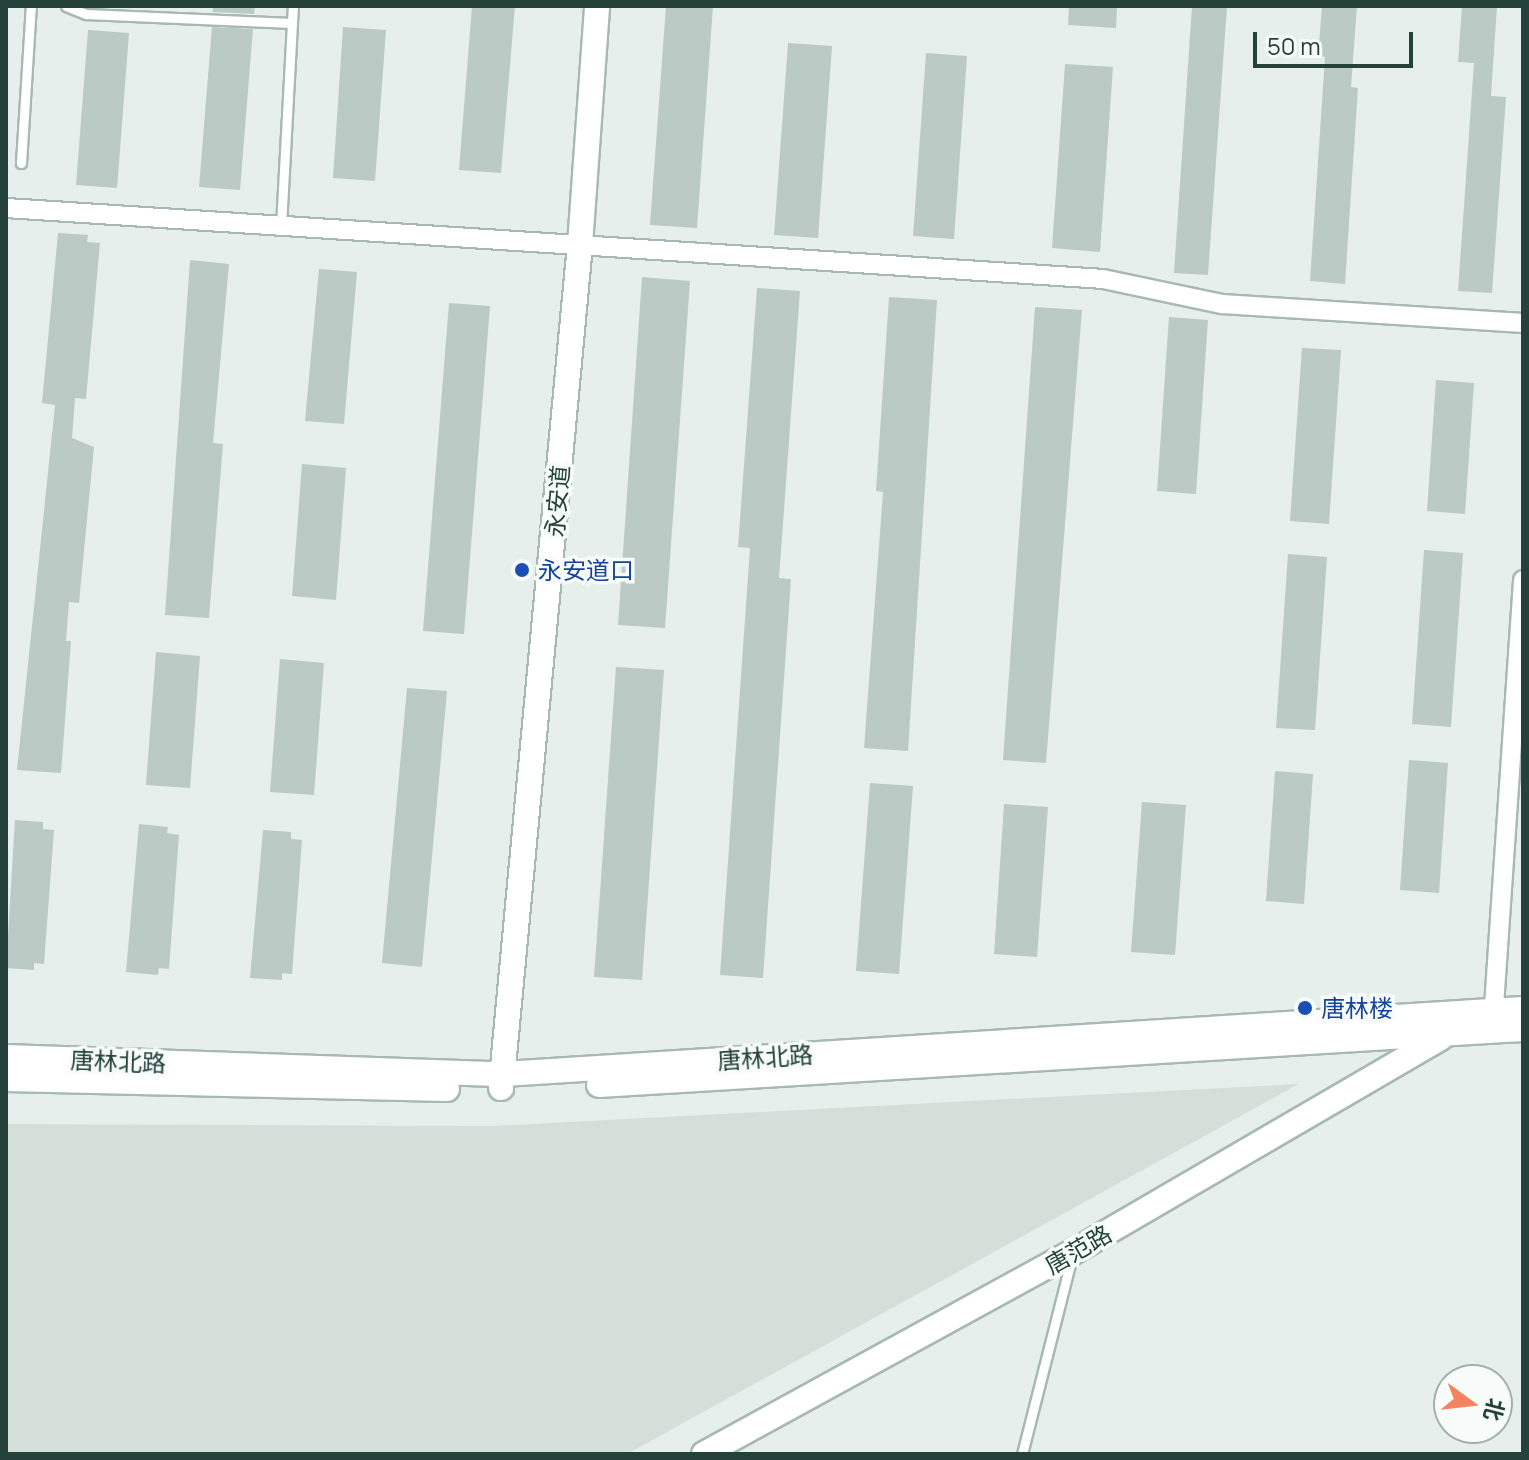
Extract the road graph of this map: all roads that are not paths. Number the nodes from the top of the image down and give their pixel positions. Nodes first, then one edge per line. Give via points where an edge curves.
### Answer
1 (31, 6) edge
2 (66, 6) edge
3 (293, 6) edge
4 (597, 6) edge
5 (292, 23) junction
6 (21, 163) dead end
7 (6, 208) edge
8 (281, 226) junction
9 (580, 245) junction
10 (1523, 323) edge
11 (1523, 580) edge
12 (1523, 1009) edge
13 (1493, 1018) junction
14 (1523, 1029) edge
15 (1447, 1035) junction
16 (6, 1057) edge
17 (6, 1079) edge
18 (502, 1082) junction
19 (1073, 1252) junction
20 (704, 1454) edge
21 (1022, 1454) edge

1 - 6 lane
2 - 5 lane via 86,14
3 - 5 lane
4 - 9 main road, 永安道
5 - 8 lane
7 - 8 street
8 - 9 street
9 - 10 street via 1103,279 1222,304
9 - 18 main road, 永安道
11 - 13 street
12 - 13 main road, 唐林北路
13 - 14 main road, 唐林北路
13 - 15 main road, 唐林北路
13 - 18 main road, 唐林北路
15 - 18 main road, 唐林北路
15 - 19 main road, 唐范路
16 - 18 main road, 唐林北路
17 - 18 main road, 唐林北路
19 - 20 main road, 唐范路
19 - 21 lane

